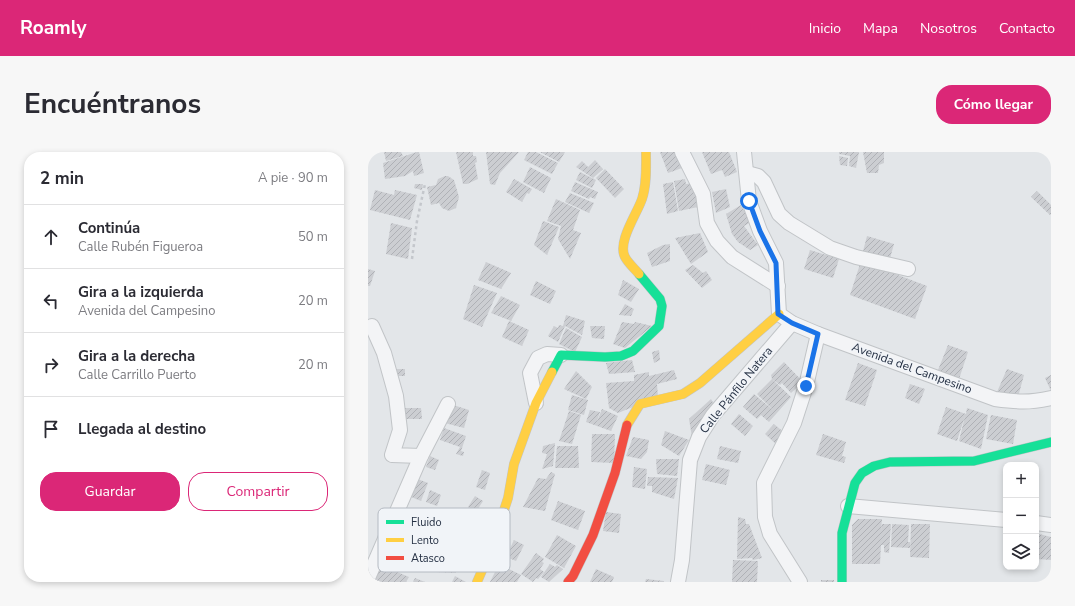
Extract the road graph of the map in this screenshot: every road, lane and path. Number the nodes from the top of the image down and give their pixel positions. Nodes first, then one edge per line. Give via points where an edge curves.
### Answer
1 (646, 152) edge
2 (682, 152) edge
3 (744, 152) edge
4 (747, 172) junction
5 (425, 184) dead end
6 (412, 259) dead end
7 (908, 269) dead end
8 (778, 286) junction
9 (778, 314) junction
10 (792, 323) junction
11 (372, 326) dead end
12 (818, 334) junction
13 (561, 355) joint
14 (1051, 398) edge
15 (536, 403) joint
16 (448, 404) dead end
17 (1051, 442) edge
18 (421, 456) junction
19 (848, 506) junction
20 (398, 508) edge
21 (505, 508) edge
22 (1003, 520) edge
23 (1039, 523) edge
24 (1051, 525) edge
25 (378, 555) edge
26 (481, 572) edge
27 (368, 578) edge
28 (477, 582) edge
29 (568, 582) edge
30 (678, 582) edge
31 (800, 582) edge
32 (842, 582) edge

1 - 13 street via 642,198 624,246 625,257 660,299 662,306 659,326 633,351 620,356
2 - 8 street via 702,194 707,224 717,241 732,257
3 - 4 street
4 - 7 street via 758,176 764,182 779,214 830,248
4 - 8 street via 749,201 776,263
5 - 6 path
8 - 9 street
9 - 10 street, Avenida del Campesino
9 - 29 street via 700,383 683,394 640,404 628,423 615,473 593,535
10 - 12 street, Avenida del Campesino
10 - 30 street, Calle Pánfilo Natera via 713,415 699,437 690,460
11 - 18 street via 384,353 396,396 400,430 392,455
12 - 14 street, Avenida del Campesino via 995,399 1019,403
12 - 31 street via 794,423 764,484 765,517 770,534
13 - 15 street via 547,354 538,358 530,374
15 - 21 street via 514,464
16 - 18 street
17 - 19 street via 974,462 890,462 874,466 862,473 855,483
18 - 20 street
19 - 22 street
19 - 32 street via 842,532
23 - 24 street
25 - 27 street
26 - 28 street

